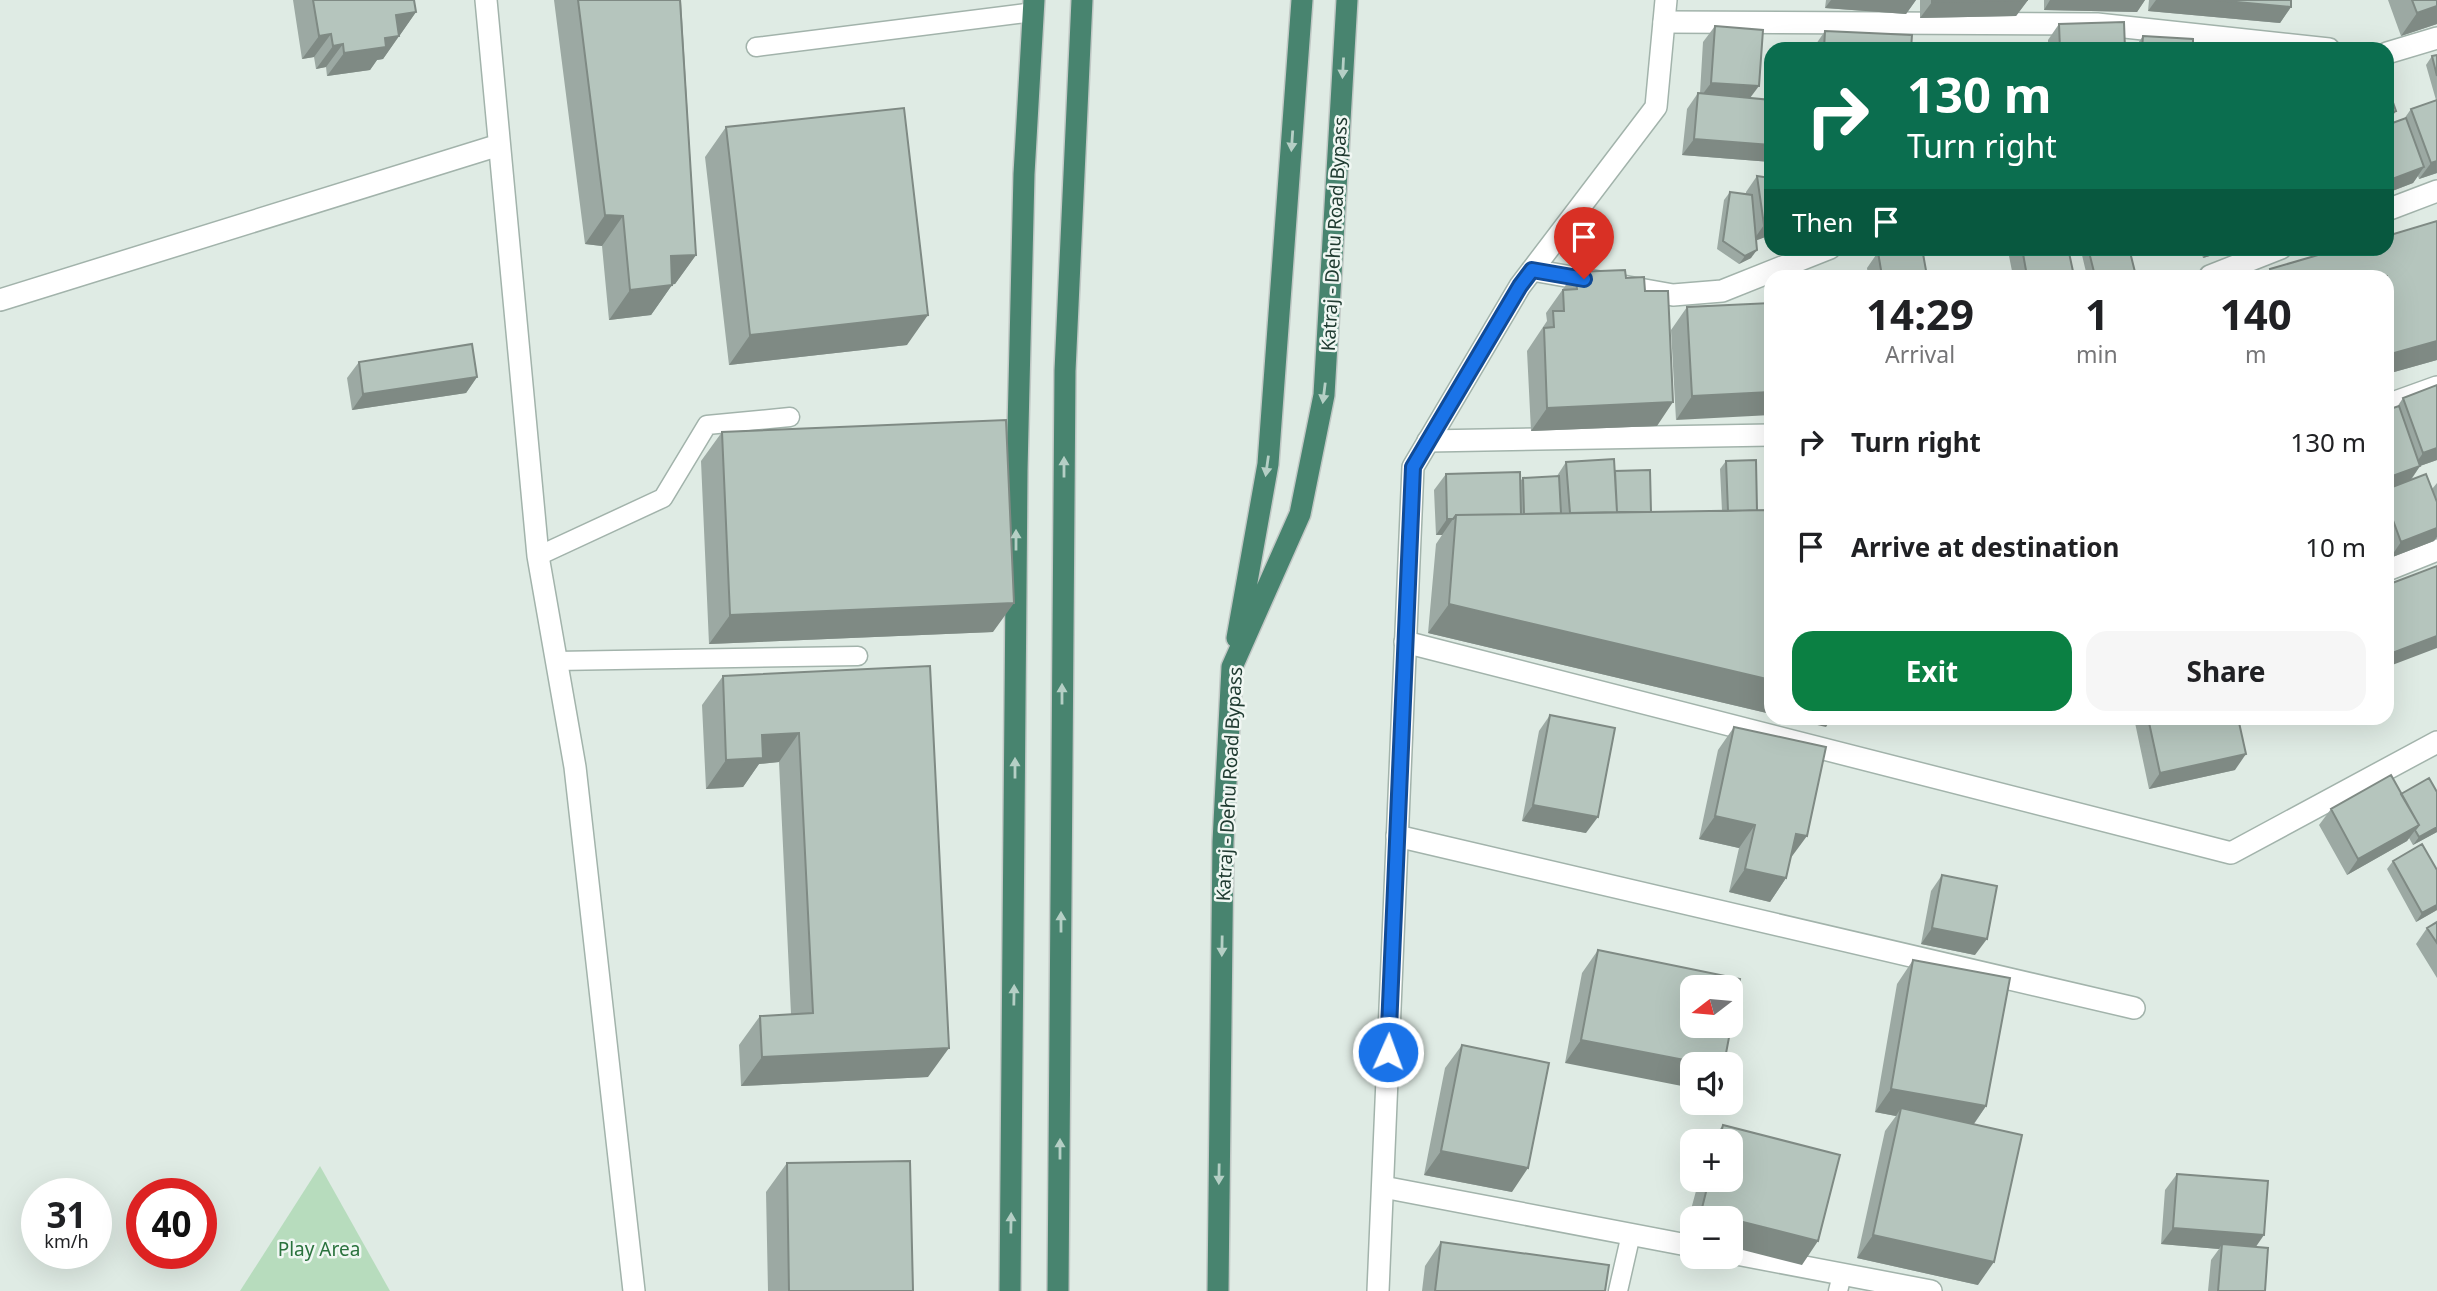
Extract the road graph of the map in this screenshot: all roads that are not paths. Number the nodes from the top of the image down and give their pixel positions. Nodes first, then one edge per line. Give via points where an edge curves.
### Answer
1 (486, 0) edge
2 (1082, 0) edge
3 (1302, 0) edge
4 (1347, 0) edge
5 (1666, 0) edge
6 (1034, 6) edge
7 (1664, 22) junction
8 (2437, 38) edge
9 (2264, 42) edge
10 (756, 47) dead end
11 (2394, 51) edge
12 (499, 145) junction
13 (2437, 191) edge
14 (2394, 207) edge
15 (1810, 256) edge
16 (2261, 256) edge
17 (1532, 270) junction
18 (1775, 270) edge
19 (2225, 270) edge
20 (1764, 274) edge
21 (0, 300) edge
22 (2437, 387) edge
23 (2394, 402) edge
24 (790, 417) dead end
25 (1764, 435) edge
26 (1428, 441) junction
27 (2437, 551) edge
28 (538, 556) junction
29 (2394, 567) edge
30 (1405, 642) junction
31 (858, 656) dead end
32 (556, 662) junction
33 (1232, 667) junction
34 (2437, 743) edge
35 (1397, 836) junction
36 (2134, 1008) dead end
37 (1382, 1187) junction
38 (1631, 1234) junction
39 (1680, 1244) edge
40 (1743, 1256) edge
41 (1840, 1283) edge
42 (634, 1291) edge
43 (1010, 1291) edge
44 (1058, 1291) edge
45 (1218, 1291) edge
46 (1378, 1291) edge
47 (1618, 1291) edge
48 (1931, 1291) edge

1 - 12 street
44 -> 2 highway via 1065,371
3 -> 33 highway via 1268,464
4 -> 33 highway, Katraj - Dehu Road Bypass via 1324,395 1300,514
5 - 7 street
6 - 10 lane
43 -> 6 highway via 1017,471 1024,174
7 - 9 street via 2097,24
7 - 17 street via 1656,107
8 - 11 street
12 - 21 street
12 - 28 street
13 - 14 street
15 - 18 street
16 - 19 street
17 - 20 street via 1673,295 1722,291
17 - 26 street
22 - 23 street
24 - 28 lane via 708,425 663,498
25 - 26 street
26 - 30 street via 1413,467
27 - 29 street
28 - 32 street
30 - 34 street via 2231,853
30 - 35 street
31 - 32 lane
32 - 42 street via 575,767
33 -> 45 highway, Katraj - Dehu Road Bypass via 1223,842
35 - 36 street
35 - 37 street
37 - 38 street
37 - 46 street
38 - 39 street
38 - 47 lane
40 - 41 street
41 - 48 street

